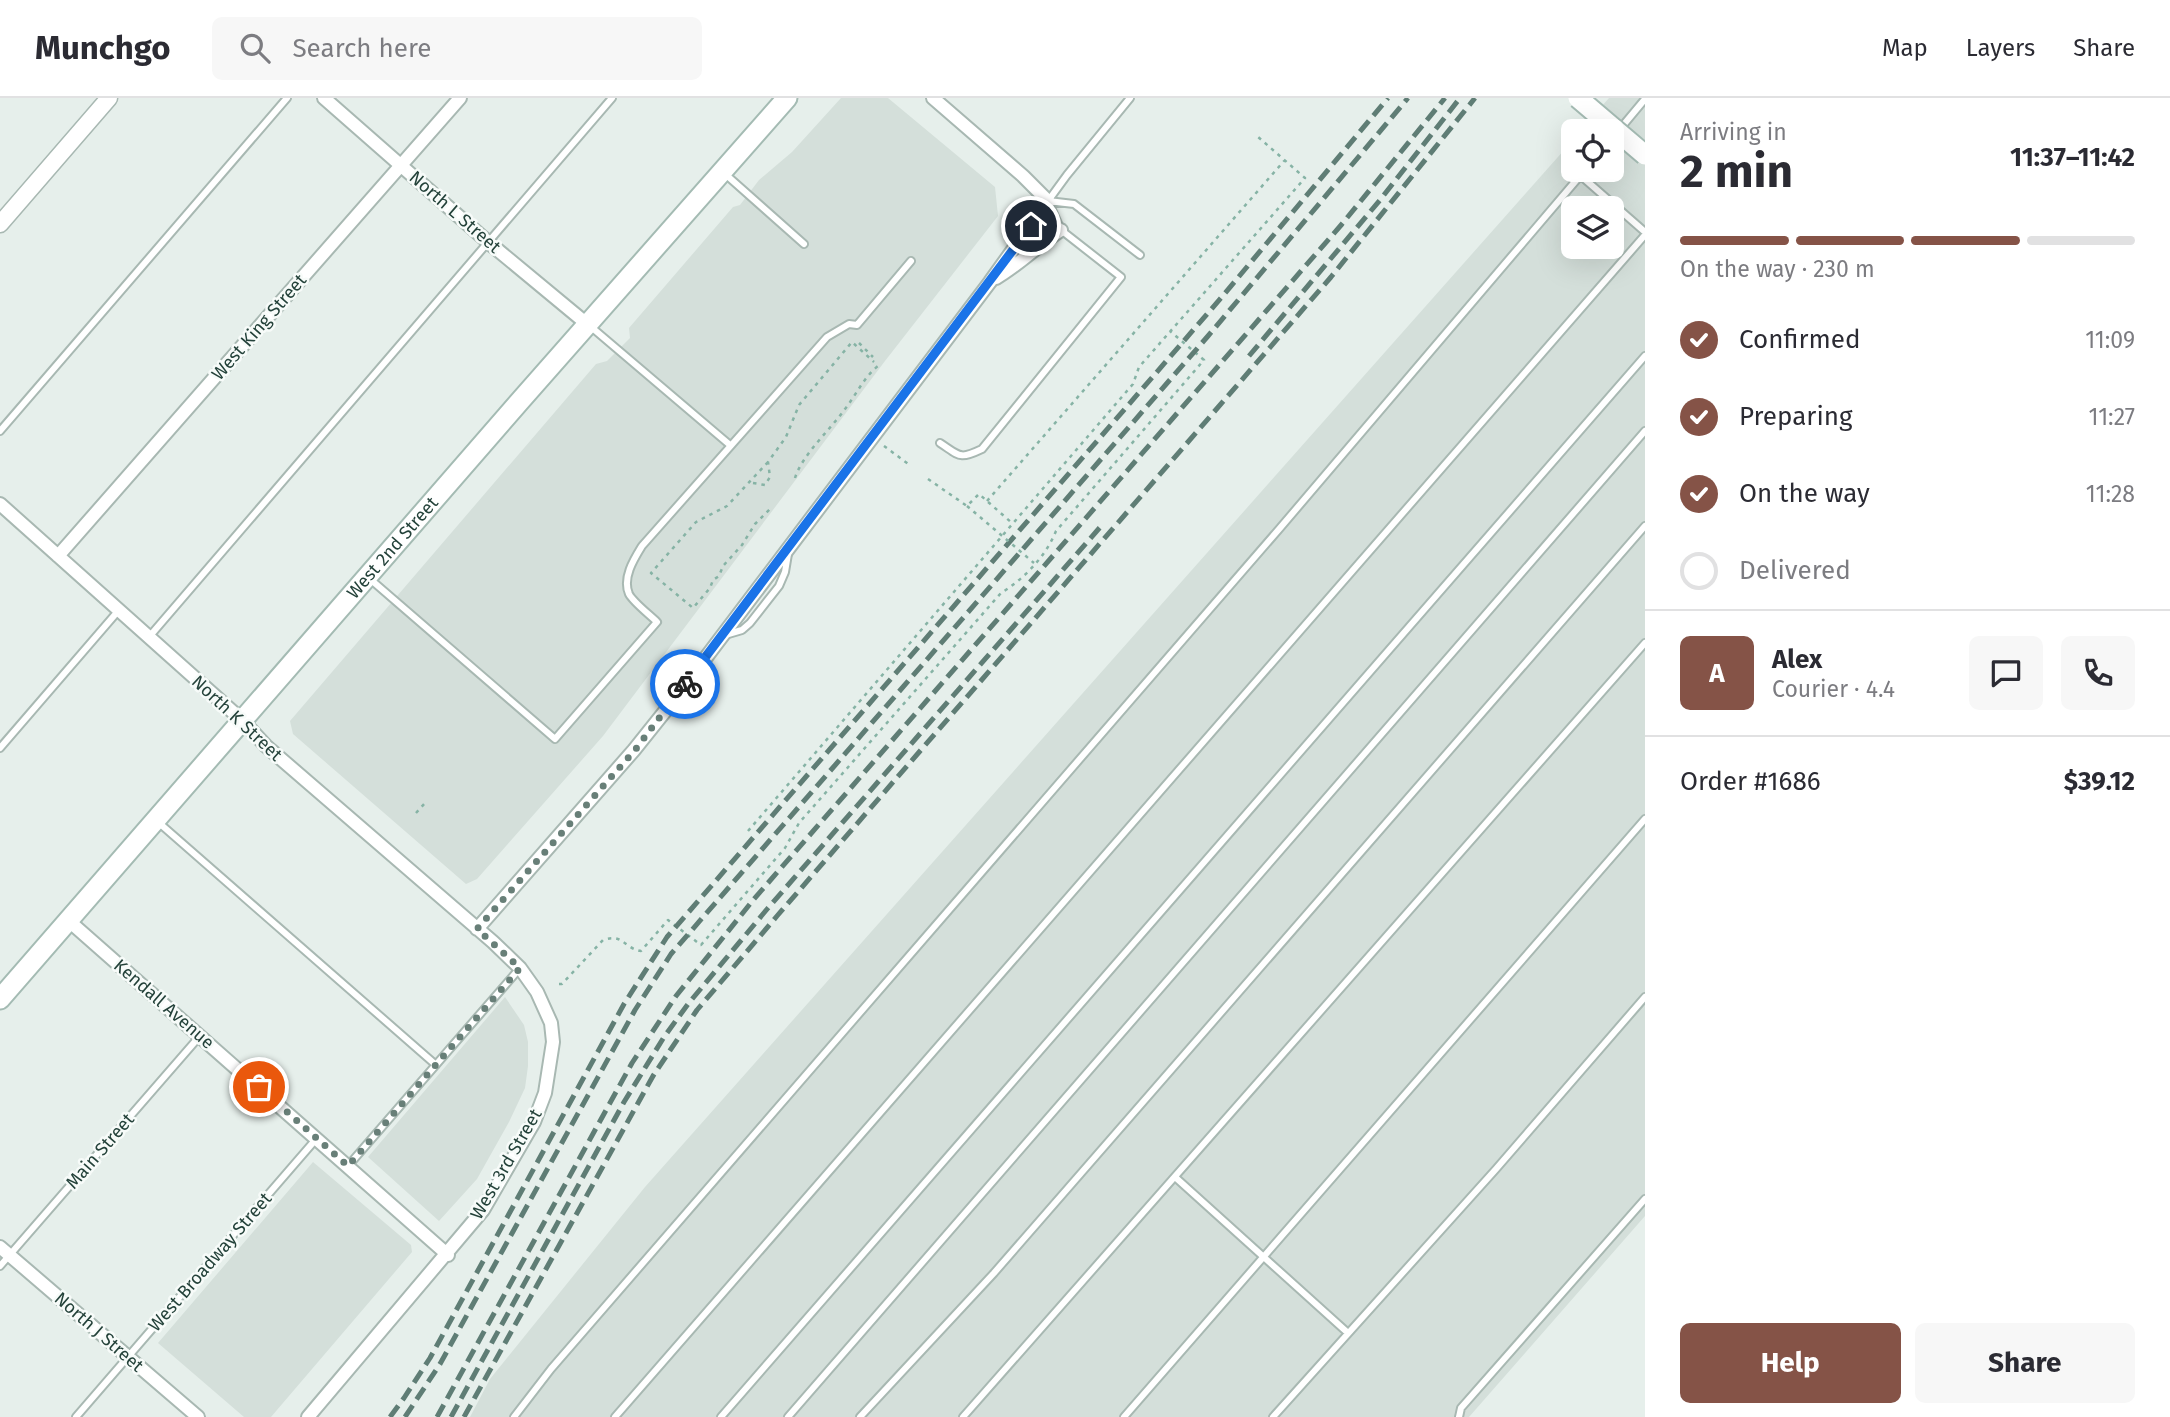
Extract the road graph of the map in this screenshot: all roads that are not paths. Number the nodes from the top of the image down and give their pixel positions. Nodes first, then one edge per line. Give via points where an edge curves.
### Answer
1 (109, 98) edge
2 (287, 98) edge
3 (324, 98) edge
4 (460, 98) edge
5 (612, 98) edge
6 (787, 98) edge
7 (933, 98) edge
8 (1130, 98) edge
9 (1578, 98) edge
10 (1645, 99) edge
11 (1624, 124) edge
12 (1645, 155) edge
13 (401, 165) junction
14 (722, 171) junction
15 (1573, 182) edge
16 (1592, 182) edge
17 (1048, 201) junction
18 (0, 224) edge
19 (1060, 230) junction
20 (1645, 233) edge
21 (488, 242) junction
22 (804, 244) dead end
23 (1140, 255) dead end
24 (911, 261) dead end
25 (990, 282) junction
26 (587, 324) junction
27 (1645, 356) edge
28 (0, 431) edge
29 (1645, 431) edge
30 (940, 443) dead end
31 (730, 445) junction
32 (0, 504) edge
33 (1645, 526) edge
34 (58, 556) junction
35 (368, 577) junction
36 (118, 610) junction
37 (149, 637) junction
38 (1645, 643) edge
39 (243, 721) junction
40 (0, 748) edge
41 (1645, 819) edge
42 (156, 820) junction
43 (69, 920) junction
44 (477, 929) junction
45 (520, 968) junction
46 (1645, 997) edge
47 (0, 999) edge
48 (201, 1036) junction
49 (436, 1065) junction
50 (317, 1138) junction
51 (348, 1166) junction
52 (1175, 1177) junction
53 (1645, 1199) edge
54 (5, 1251) edge
55 (448, 1255) junction
56 (1264, 1257) junction
57 (0, 1266) edge
58 (1349, 1333) junction
59 (127, 1357) junction
60 (76, 1417) edge
61 (198, 1417) edge
62 (308, 1417) edge
63 (514, 1417) edge
64 (615, 1417) edge
65 (721, 1417) edge
66 (788, 1417) edge
67 (860, 1417) edge
68 (963, 1417) edge
69 (1124, 1417) edge
70 (1273, 1417) edge
71 (1459, 1417) edge

1 - 18 street
2 - 28 lane
3 - 13 street, North L Street
4 - 13 street, West King Street
5 - 21 lane
6 - 14 main road, West 2nd Street
7 - 17 street
8 - 17 lane
9 - 12 main road, bridge
10 - 11 lane
13 - 21 street, North L Street
13 - 34 street, West King Street
14 - 22 lane
14 - 26 main road, West 2nd Street
15 - 63 lane
16 - 20 lane
17 - 19 lane
17 - 23 lane via 1078,206
17 - 25 street
19 - 25 street
19 - 30 lane via 1121,277 982,449 960,456
20 - 64 lane
21 - 26 street, North L Street
21 - 37 lane
24 - 31 lane via 857,325 849,324 827,337
25 - 44 street via 635,750
26 - 31 lane
26 - 35 main road, West 2nd Street
27 - 65 lane
29 - 66 lane
31 - 35 lane via 633,560 627,579 629,594 657,622 555,739
32 - 34 street, North K Street
33 - 67 lane via 994,1273
34 - 36 street, North K Street
35 - 39 main road, West 2nd Street
36 - 37 street, North K Street
36 - 40 lane
37 - 39 street, North K Street
38 - 52 lane
39 - 42 main road, West 2nd Street
39 - 44 street, North K Street
41 - 56 lane
42 - 43 main road, West 2nd Street
42 - 49 lane
43 - 47 main road, West 2nd Street
43 - 48 street, Kendall Avenue
44 - 45 street, West 3rd Street
45 - 49 lane
45 - 55 street, West 3rd Street via 551,1023 553,1042 545,1093 534,1122 483,1210
46 - 58 lane
48 - 50 street, Kendall Avenue
48 - 54 lane, Main Street
49 - 51 lane
50 - 51 street, Kendall Avenue
50 - 59 lane, West Broadway Street
51 - 55 street, Kendall Avenue
52 - 56 lane
52 - 68 lane
53 - 71 lane via 1461,1408
54 - 57 lane, Main Street
54 - 59 street, North J Street
55 - 62 street, West 3rd Street
56 - 58 lane
56 - 69 lane
58 - 70 lane
59 - 60 lane, West Broadway Street
59 - 61 street, North J Street

